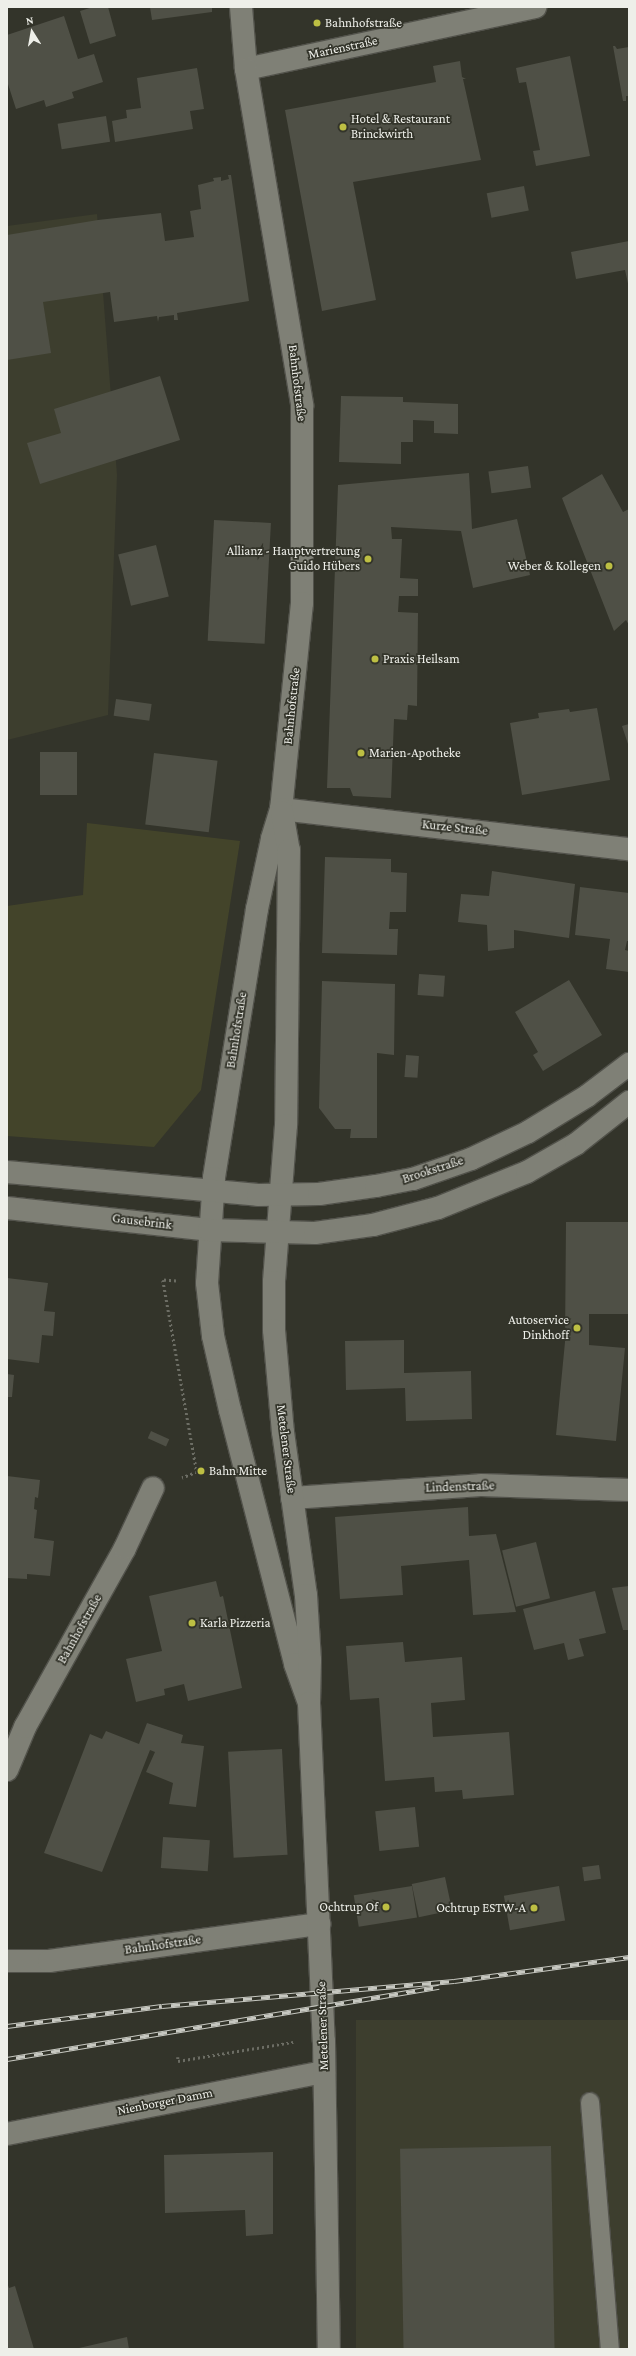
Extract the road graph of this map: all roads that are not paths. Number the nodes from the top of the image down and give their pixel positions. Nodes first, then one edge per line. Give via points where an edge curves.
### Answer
1 (242, 7) edge
2 (535, 7) edge
3 (246, 69) junction
4 (281, 810) junction
5 (629, 849) edge
6 (629, 1064) edge
7 (629, 1102) edge
8 (7, 1172) edge
9 (212, 1192) junction
10 (281, 1194) junction
11 (7, 1208) edge
12 (210, 1230) junction
13 (278, 1233) junction
14 (153, 1488) road end
15 (629, 1490) edge
16 (292, 1498) junction
17 (309, 1703) junction
18 (7, 1770) edge
19 (319, 1924) junction
20 (7, 1961) edge
21 (324, 2072) junction
22 (590, 2102) dead end
23 (7, 2134) edge
24 (329, 2349) edge
25 (610, 2349) edge

1 - 3 street, Bahnhofstraße
2 - 3 street, Marienstraße
3 - 4 street, Bahnhofstraße via 302,405 302,603
4 - 5 street, Kurze Straße
4 - 9 street, Bahnhofstraße via 257,909
4 - 10 street, Bahnhofstraße via 289,850 286,1125
6 - 10 street, Brookstraße via 587,1096 528,1132 470,1158 413,1179 319,1194
7 - 13 street via 576,1144 527,1172 484,1192 438,1208 373,1225 315,1233
8 - 9 street
9 - 10 street, Brookstraße
9 - 12 street, Bahnhofstraße
10 - 13 street, Metelener Straße
11 - 12 street, Gausebrink
12 - 13 street, Gausebrink
12 - 17 street, Metelener Straße via 207,1283 213,1336 295,1664
13 - 16 street, Metelener Straße via 274,1330
14 - 18 street, Bahnhofstraße via 125,1548 25,1726
15 - 16 street, Lindenstraße via 481,1485
16 - 17 street, Metelener Straße via 306,1594 310,1660
17 - 19 street, Metelener Straße
19 - 20 street, Bahnhofstraße via 49,1961
19 - 21 street, Metelener Straße
21 - 23 street, Nienborger Damm
21 - 24 street, Metelener Straße
22 - 25 lane

